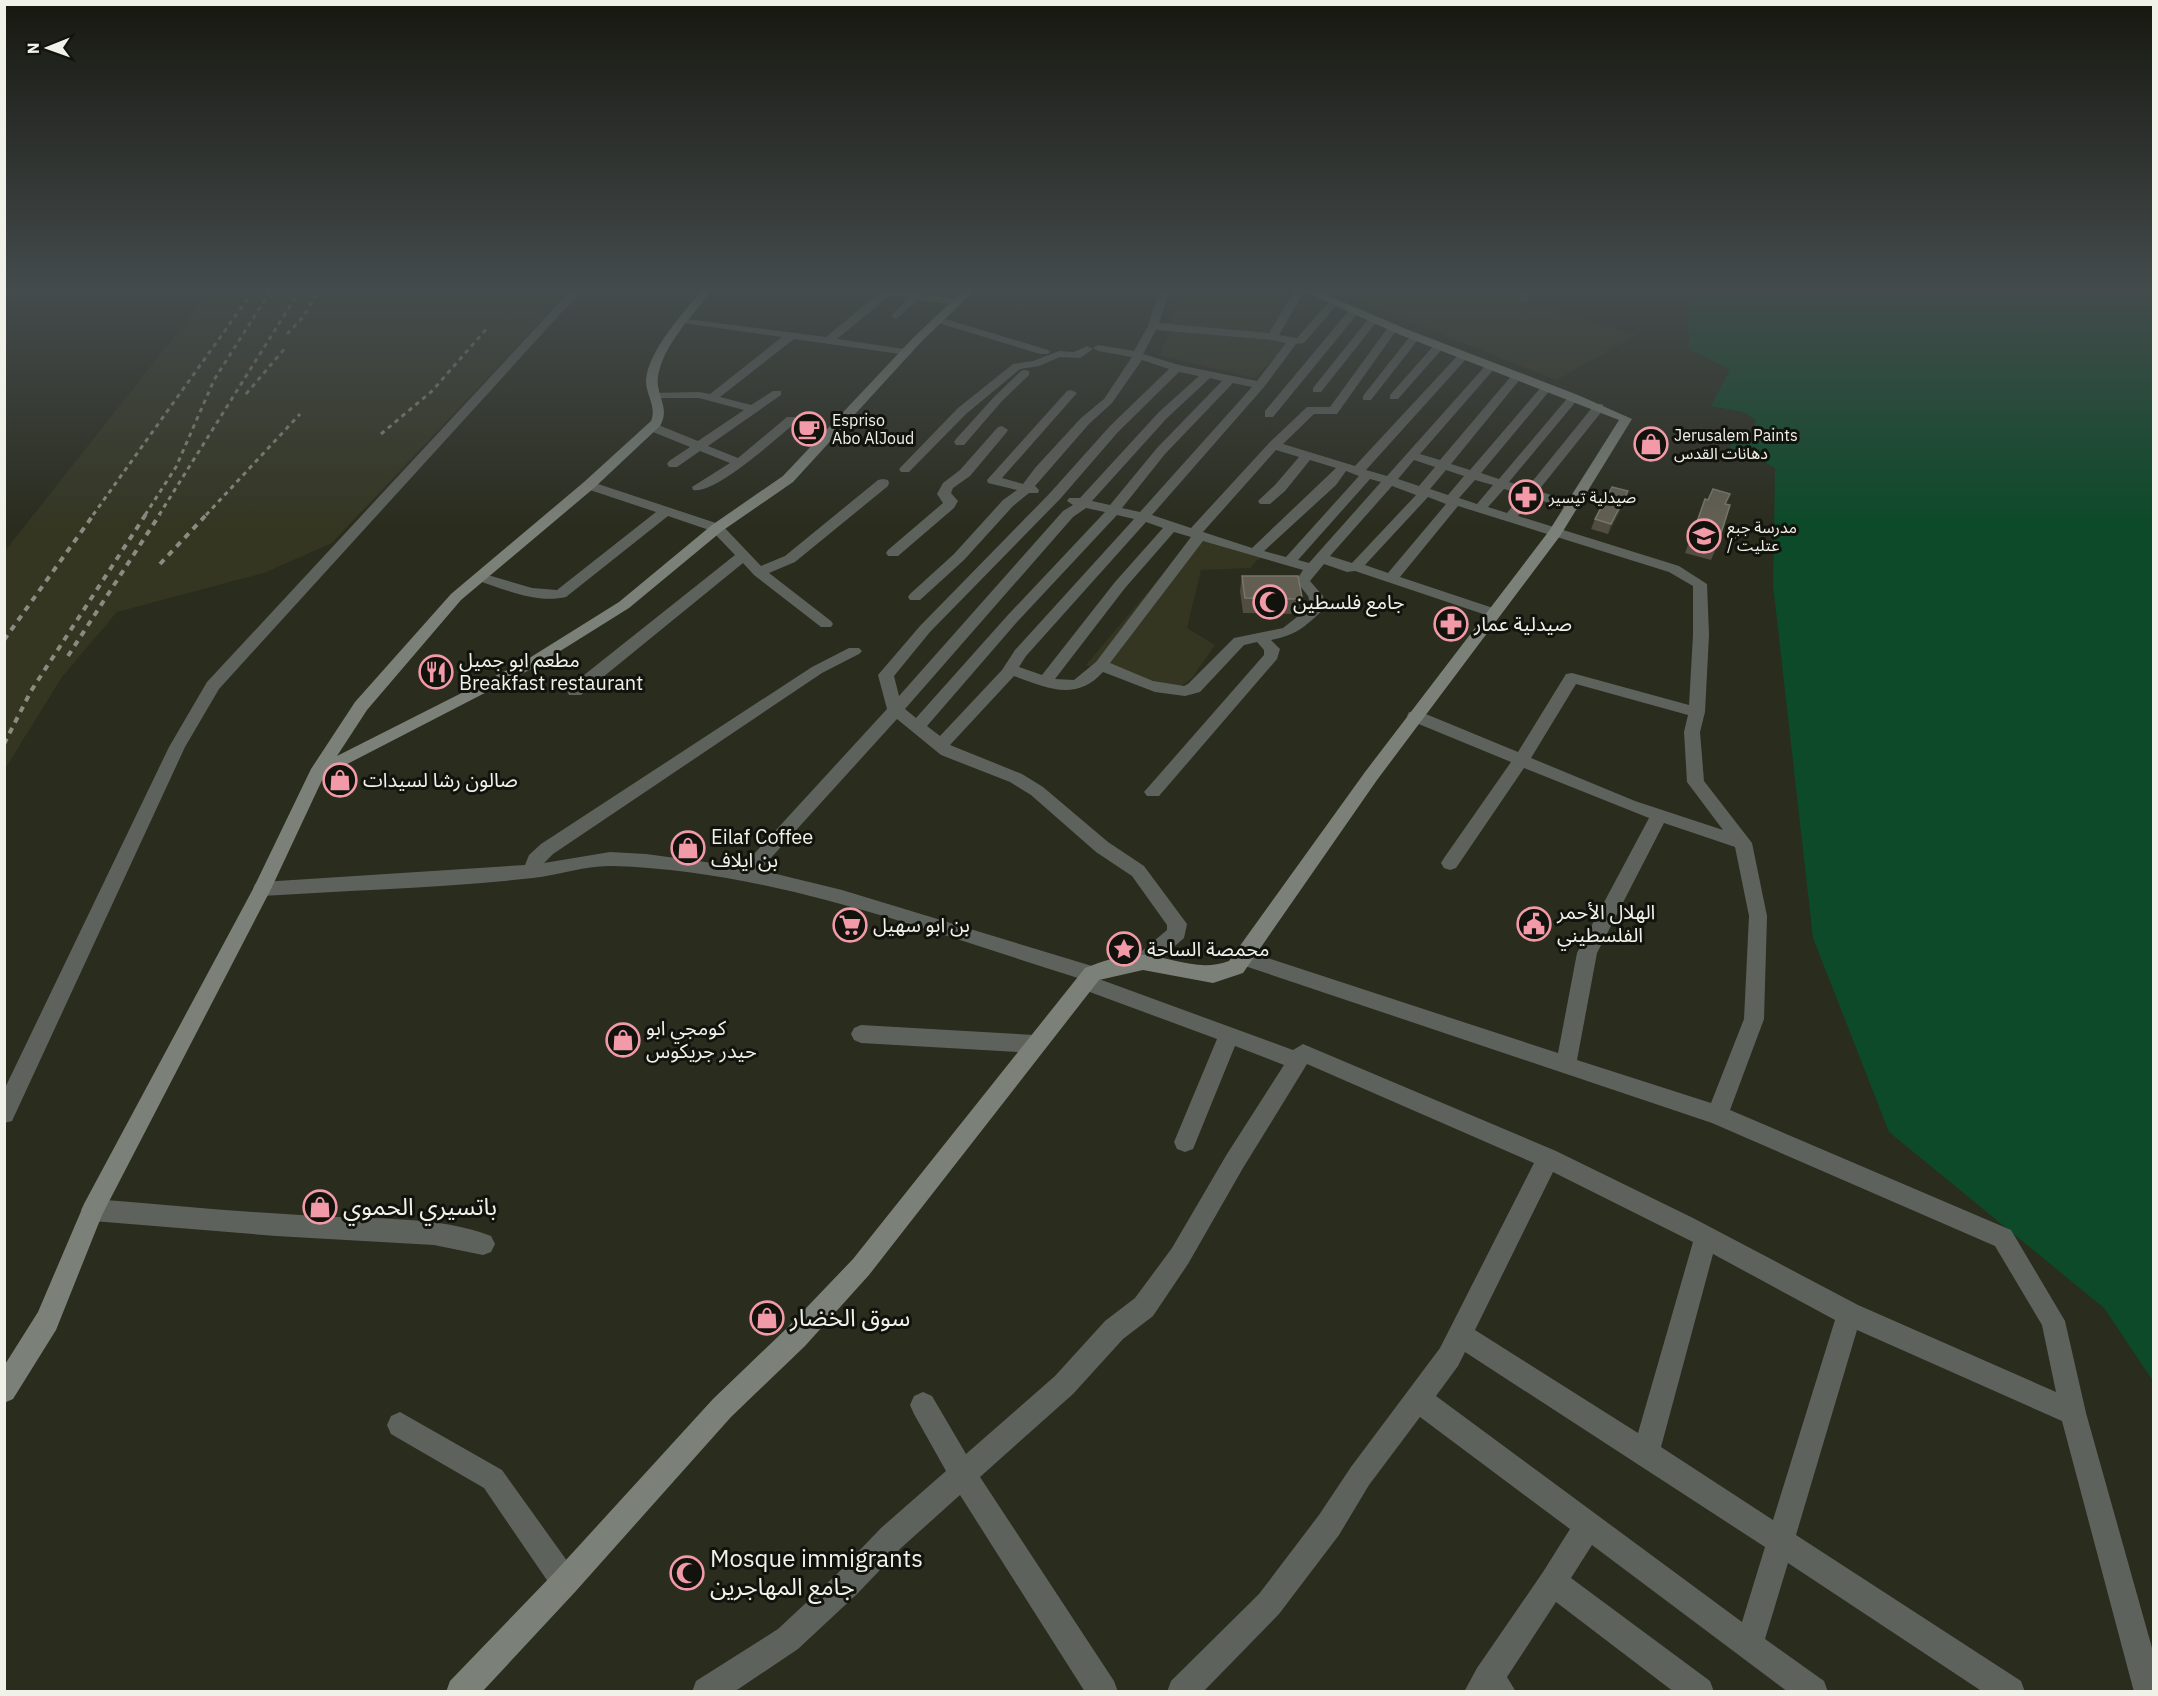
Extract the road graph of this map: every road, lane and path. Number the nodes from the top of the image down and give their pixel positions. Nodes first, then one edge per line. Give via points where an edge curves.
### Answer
1 (504, 369) edge
2 (656, 369) edge
3 (749, 369) edge
4 (891, 369) edge
5 (1013, 369) edge
6 (1030, 369) edge
7 (1129, 369) edge
8 (1176, 369) edge
9 (1182, 369) edge
10 (1272, 369) edge
11 (1306, 369) edge
12 (1334, 369) edge
13 (1363, 369) edge
14 (1390, 369) edge
15 (1419, 369) edge
16 (1452, 369) edge
17 (1488, 369) edge
18 (1499, 369) edge
19 (1207, 375) junction
20 (1517, 376) junction
21 (1230, 379) junction
22 (1260, 385) junction
23 (1547, 387) junction
24 (1317, 390) dead end
25 (777, 393) dead end
26 (1071, 393) dead end
27 (657, 395) junction
28 (1394, 397) dead end
29 (1574, 397) junction
30 (712, 398) junction
31 (1367, 398) dead end
32 (1599, 407) junction
33 (752, 408) junction
34 (1269, 414) dead end
35 (791, 420) dead end
36 (652, 427) junction
37 (1002, 430) dead end
38 (960, 442) dead end
39 (1275, 445) junction
40 (699, 446) junction
41 (1308, 454) junction
42 (1413, 456) junction
43 (740, 463) junction
44 (673, 464) dead end
45 (1445, 465) junction
46 (905, 469) dead end
47 (1356, 471) junction
48 (965, 473) junction
49 (1473, 475) junction
50 (993, 480) junction
51 (1389, 481) junction
52 (883, 483) dead end
53 (1499, 484) junction
54 (589, 485) junction
55 (698, 488) dead end
56 (1028, 488) junction
57 (1423, 492) junction
58 (1528, 493) junction
59 (1055, 496) junction
60 (1265, 501) dead end
61 (1452, 501) junction
62 (1082, 504) junction
63 (1573, 506) junction
64 (1479, 510) junction
65 (666, 511) junction
66 (1113, 511) junction
67 (1143, 518) junction
68 (1509, 519) junction
69 (1172, 527) junction
70 (717, 528) junction
71 (1555, 533) junction
72 (1197, 534) junction
73 (893, 553) dead end
74 (1254, 553) junction
75 (742, 556) junction
76 (1290, 561) junction
77 (1317, 563) junction
78 (1356, 567) junction
79 (759, 572) junction
80 (481, 577) junction
81 (1391, 579) junction
82 (915, 597) dead end
83 (1494, 613) junction
84 (826, 624) dead end
85 (1261, 638) junction
86 (854, 651) dead end
87 (1101, 665) junction
88 (1010, 669) junction
89 (1045, 681) junction
90 (575, 691) dead end
91 (895, 709) junction
92 (1697, 712) junction
93 (1415, 716) junction
94 (918, 726) junction
95 (941, 745) junction
96 (1521, 760) junction
97 (317, 773) junction
98 (1153, 792) dead end
99 (1660, 815) junction
100 (1743, 843) junction
101 (1450, 863) dead end
102 (533, 871) junction
103 (746, 874) junction
104 (262, 890) junction
105 (1244, 958) junction
106 (1143, 962) junction
107 (1089, 978) junction
108 (861, 1034) dead end
109 (1228, 1037) junction
110 (1035, 1044) junction
111 (1298, 1061) junction
112 (1566, 1065) junction
113 (4, 1114) edge
114 (1717, 1115) junction
115 (1185, 1142) dead end
116 (1548, 1158) junction
117 (93, 1210) junction
118 (1706, 1237) junction
119 (483, 1244) dead end
120 (1849, 1314) junction
121 (1460, 1335) junction
122 (4, 1390) edge
123 (1418, 1399) junction
124 (923, 1405) dead end
125 (2073, 1413) junction
126 (400, 1425) dead end
127 (1646, 1453) junction
128 (963, 1475) junction
129 (1588, 1525) junction
130 (1780, 1540) junction
131 (565, 1582) junction
132 (1553, 1582) junction
133 (1749, 1645) junction
134 (1489, 1687) edge
135 (461, 1692) edge
136 (707, 1692) edge
137 (1103, 1692) edge
138 (1182, 1692) edge
139 (1699, 1692) edge
140 (1813, 1692) edge
141 (2010, 1692) edge
142 (2149, 1692) edge

1 - 113 street via 213,686 177,747
2 - 27 street via 652,384
3 - 30 street
4 - 70 street via 788,479
5 - 46 street via 971,403
6 - 38 street
7 - 56 street via 1108,401 1039,471
8 - 59 street via 1114,429
9 - 19 street
10 - 22 street
11 - 34 street
12 - 24 street
13 - 39 street via 1333,411 1311,410
14 - 31 street
15 - 28 street
16 - 47 street
17 - 42 street
18 - 20 street
19 - 21 street
19 - 62 street via 1163,415
20 - 23 street
20 - 45 street
21 - 22 street
21 - 66 street via 1161,451
22 - 67 street
23 - 29 street
23 - 49 street
25 - 33 street
26 - 50 street
27 - 30 street
27 - 36 street via 660,414
29 - 32 street
29 - 53 street
30 - 33 street
32 - 58 street
32 - 63 street via 1626,419
33 - 40 street
35 - 43 street
36 - 40 street
36 - 54 street
37 - 48 street
39 - 41 street
39 - 72 street
40 - 43 street
40 - 44 street
41 - 47 street
41 - 60 street
42 - 45 street
42 - 51 street
43 - 55 street
45 - 49 street
45 - 57 street
47 - 51 street
47 - 74 street via 1331,482
47 - 76 street
48 - 50 street
48 - 73 street via 944,492 951,501 949,505
49 - 53 street
49 - 61 street
50 - 56 street
51 - 57 street
51 - 77 street
52 - 79 street via 790,559
53 - 58 street
53 - 64 street
54 - 65 street
54 - 80 street
56 - 59 street
56 - 82 street via 1008,503 959,557
57 - 61 street
57 - 78 street
58 - 63 street
58 - 68 street
59 - 62 street
59 - 91 street via 925,629 886,675
61 - 64 street
61 - 81 street
62 - 66 street
62 - 91 street via 1068,514
63 - 71 street
64 - 68 street
65 - 70 street
65 - 80 street via 561,594 516,588
66 - 67 street
66 - 94 street
67 - 69 street
67 - 88 street
68 - 71 street
69 - 72 street
69 - 89 street via 1120,585
70 - 75 street
70 - 97 street via 624,605 528,665
71 - 83 street
71 - 92 street via 1674,569 1700,584
72 - 74 street
72 - 87 street
74 - 76 street
75 - 79 street
75 - 90 street
76 - 77 street
77 - 78 street
77 - 85 street via 1303,581 1318,607 1287,632
78 - 81 street
79 - 84 street
80 - 97 street via 456,597 361,706
81 - 83 street
83 - 93 street
85 - 87 street via 1239,641 1187,692 1154,686
85 - 98 street via 1272,649 1272,656
86 - 102 street via 817,670 575,830 535,860
87 - 89 street via 1075,685
88 - 89 street
88 - 95 street
91 - 94 street
91 - 103 street
92 - 96 street via 1572,678
92 - 100 street via 1692,732 1696,782
93 - 96 street
93 - 105 street
94 - 95 street
95 - 106 street via 947,751 1016,778 1138,871 1176,924 1177,933
96 - 99 street
96 - 101 street
97 - 104 street
99 - 100 street
99 - 112 street via 1587,953
100 - 114 street via 1758,916 1754,1019
102 - 103 street via 610,859
102 - 104 street
103 - 107 street via 842,897
104 - 117 street
105 - 106 street via 1236,967 1213,975
105 - 112 street
106 - 107 street via 1107,968
107 - 109 street
107 - 110 street
108 - 110 street
109 - 111 street
109 - 115 street
110 - 131 street via 861,1267 722,1408
111 - 116 street via 1303,1053
111 - 128 street via 1180,1256 1144,1307 1114,1330 1064,1385
112 - 114 street
114 - 125 street via 2003,1238 2053,1321
116 - 118 street
116 - 121 street
117 - 119 street via 434,1234
117 - 122 street via 47,1321
118 - 120 street
118 - 127 street
120 - 125 street
120 - 130 street
121 - 123 street
121 - 127 street
123 - 129 street
123 - 138 street via 1269,1604
124 - 128 street
125 - 142 street
126 - 131 street via 493,1479
127 - 130 street
128 - 136 street via 891,1538 788,1639
128 - 137 street
129 - 132 street
129 - 133 street
130 - 133 street
130 - 141 street
131 - 135 street
132 - 134 street
132 - 139 street
133 - 140 street

